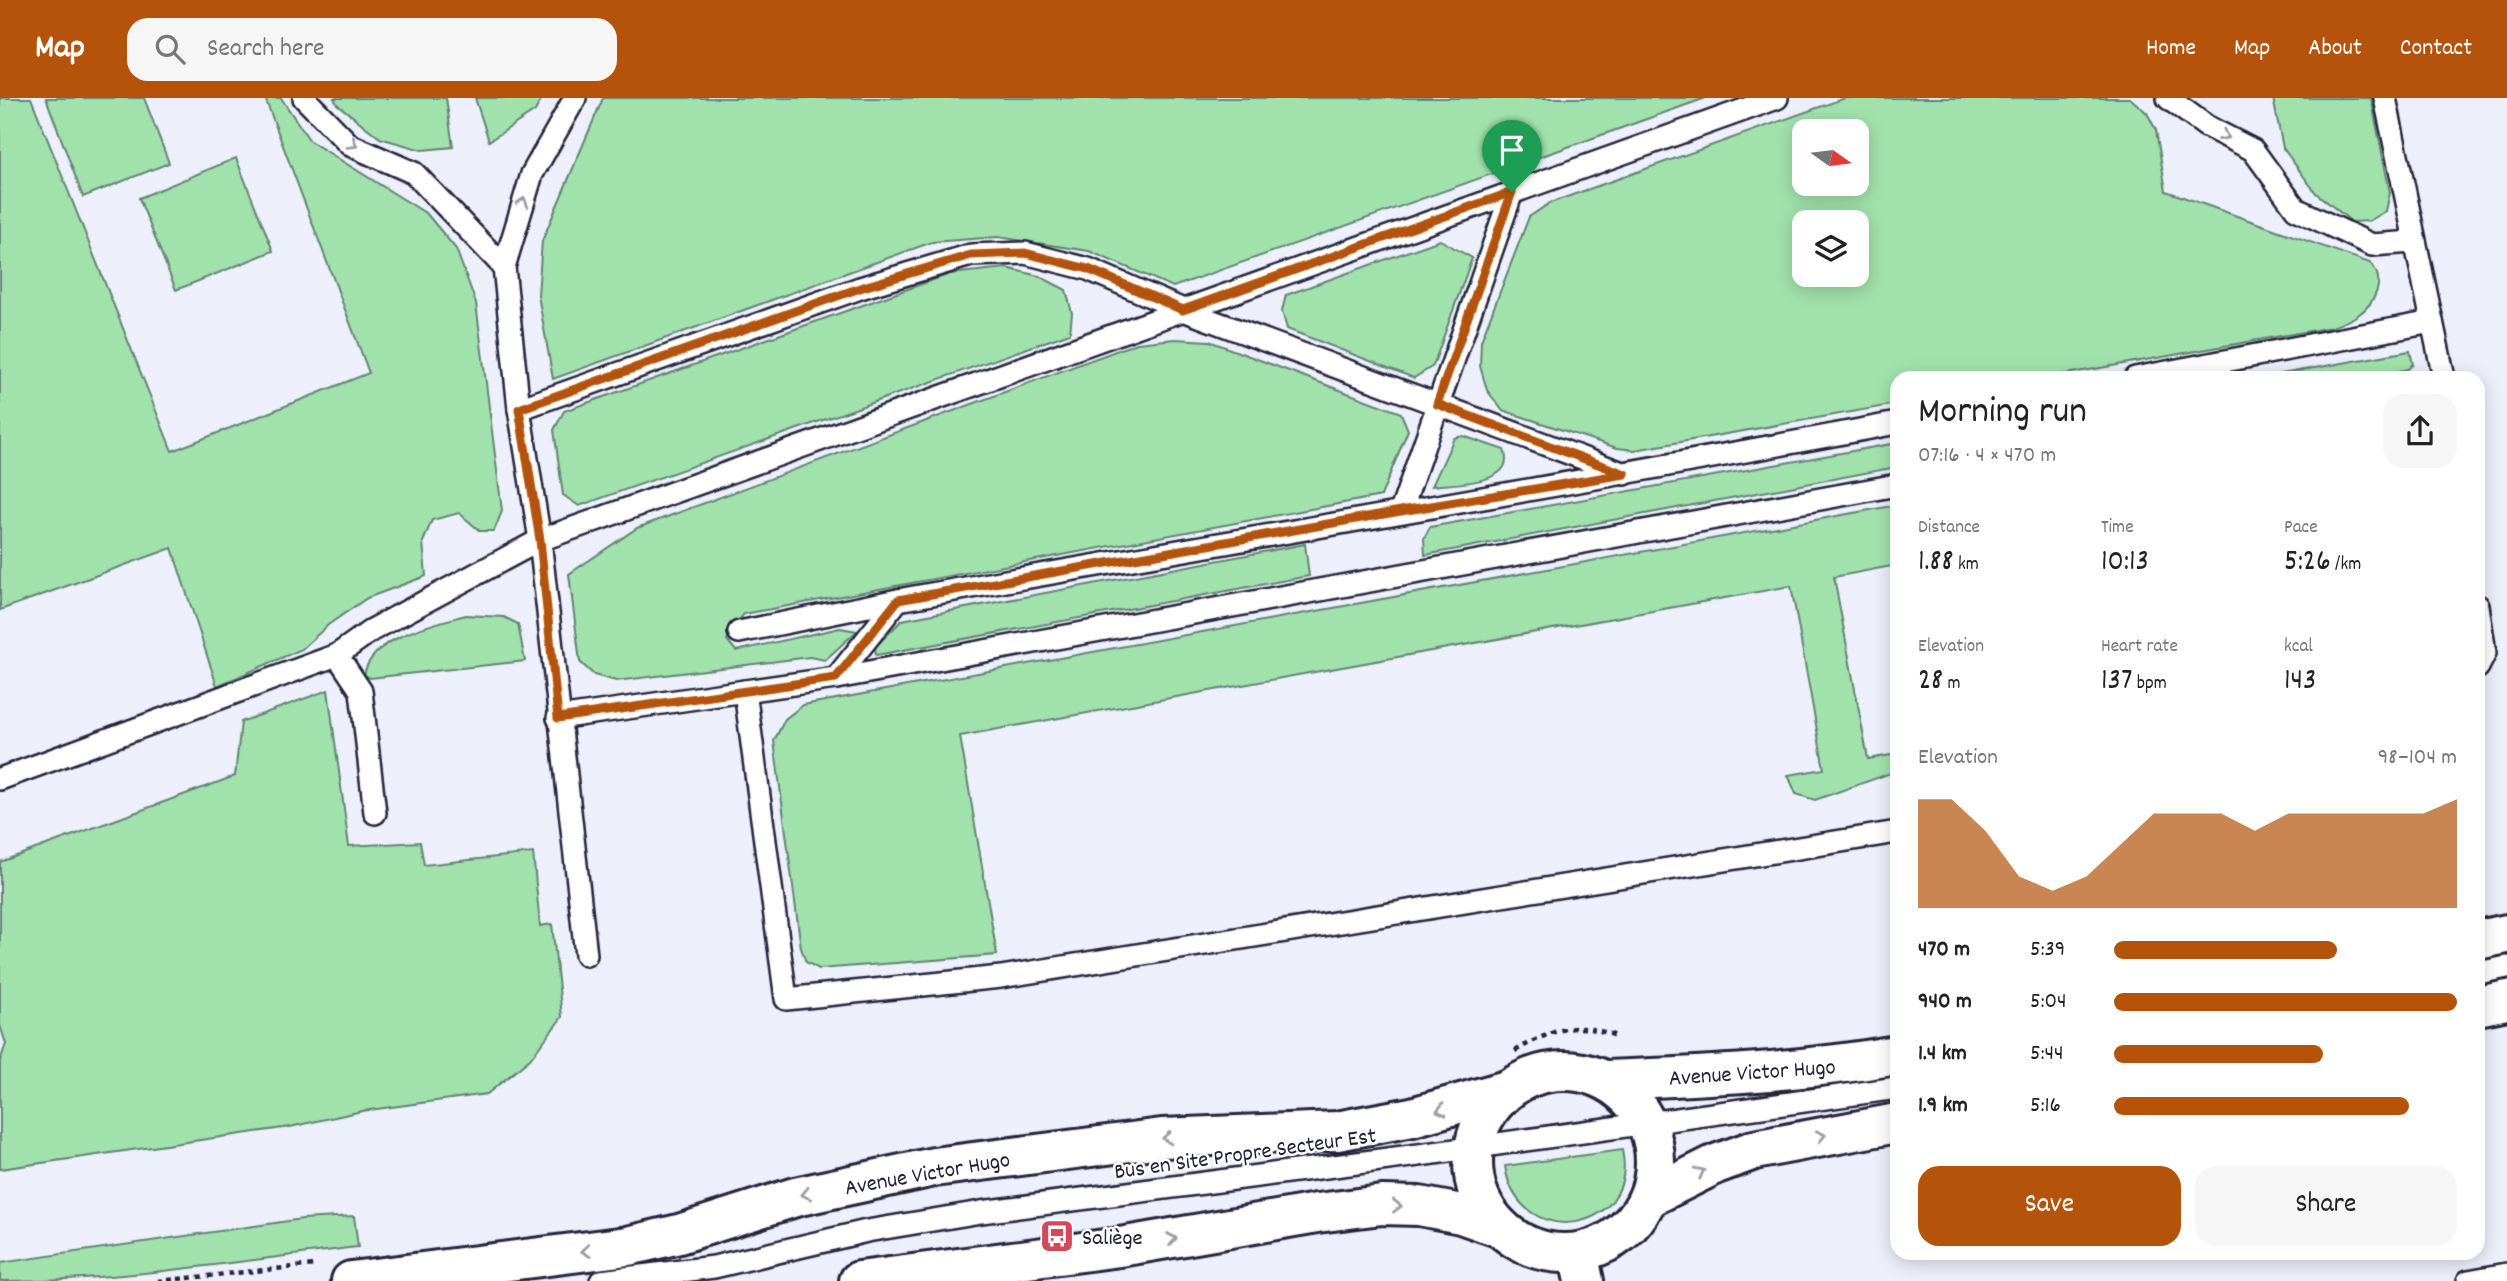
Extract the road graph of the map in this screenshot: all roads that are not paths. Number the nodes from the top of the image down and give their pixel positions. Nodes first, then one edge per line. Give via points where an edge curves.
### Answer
1 (304, 98) edge
2 (575, 98) edge
3 (1777, 98) edge
4 (2168, 98) edge
5 (2385, 98) edge
6 (1512, 192) junction
7 (2413, 242) junction
8 (504, 267) junction
9 (1183, 310) junction
10 (2432, 322) junction
11 (2172, 371) edge
12 (2442, 371) edge
13 (1437, 404) junction
14 (519, 409) junction
15 (1890, 424) edge
16 (1625, 474) junction
17 (1890, 486) edge
18 (1401, 511) junction
19 (540, 540) junction
20 (898, 600) junction
21 (739, 632) dead end
22 (337, 655) junction
23 (836, 678) junction
24 (745, 691) junction
25 (558, 718) junction
26 (0, 779) edge
27 (374, 813) dead end
28 (1890, 833) edge
29 (2507, 934) edge
30 (2485, 939) edge
31 (586, 955) dead end
32 (2507, 967) edge
33 (2485, 972) edge
34 (2507, 1000) edge
35 (2485, 1005) edge
36 (1890, 1056) edge
37 (1606, 1080) junction
38 (1890, 1089) edge
39 (1507, 1090) junction
40 (1647, 1123) junction
41 (1890, 1124) edge
42 (1474, 1148) junction
43 (1648, 1198) junction
44 (1501, 1228) junction
45 (1581, 1267) edge
46 (2507, 1274) edge
47 (351, 1281) edge
48 (601, 1281) edge
49 (859, 1281) edge
50 (2468, 1281) edge

1 -> 8 lane via 349,145 414,173
8 -> 2 lane via 532,174
3 - 6 lane
4 -> 7 lane via 2206,127 2253,150 2296,209 2372,245
5 - 7 lane
6 - 9 lane
6 - 13 lane
7 - 10 lane
8 - 14 lane
9 - 13 lane
9 - 14 lane via 1088,269 1025,253 971,255 860,288
9 - 19 lane
10 - 11 lane
10 - 12 lane
13 - 16 lane
13 - 18 lane
14 - 19 lane
15 - 16 lane
16 - 18 lane
17 - 23 lane
18 - 20 lane
19 - 22 lane via 372,630
19 - 25 lane
20 - 21 lane
20 - 23 lane
22 - 26 lane
22 - 27 lane via 360,691
23 - 24 lane
24 - 25 lane
24 - 28 lane via 786,999 1001,977
25 - 31 lane
29 - 30 street
32 - 33 lane
34 - 35 street
36 - 37 street, Avenue Victor Hugo via 1702,1076
37 - 39 street, Avenue Victor Hugo via 1562,1070 1542,1073
37 - 40 street via 1630,1098
38 - 40 lane, Bus en Site Propre Secteur Est
39 - 42 street via 1480,1126
39 -> 47 street, Avenue Victor Hugo via 1424,1114 1337,1131 1162,1138 934,1167 795,1197 628,1246
40 - 42 lane, Bus en Site Propre Secteur Est
40 - 43 street via 1656,1161
43 -> 41 street via 1754,1150
42 - 44 street via 1478,1191
42 - 48 lane, Bus en Site Propre Secteur Est via 949,1217 714,1267
43 - 45 street via 1636,1219
44 - 45 street via 1528,1247
49 -> 44 street via 1120,1247 1382,1205 1461,1214
46 - 50 lane

